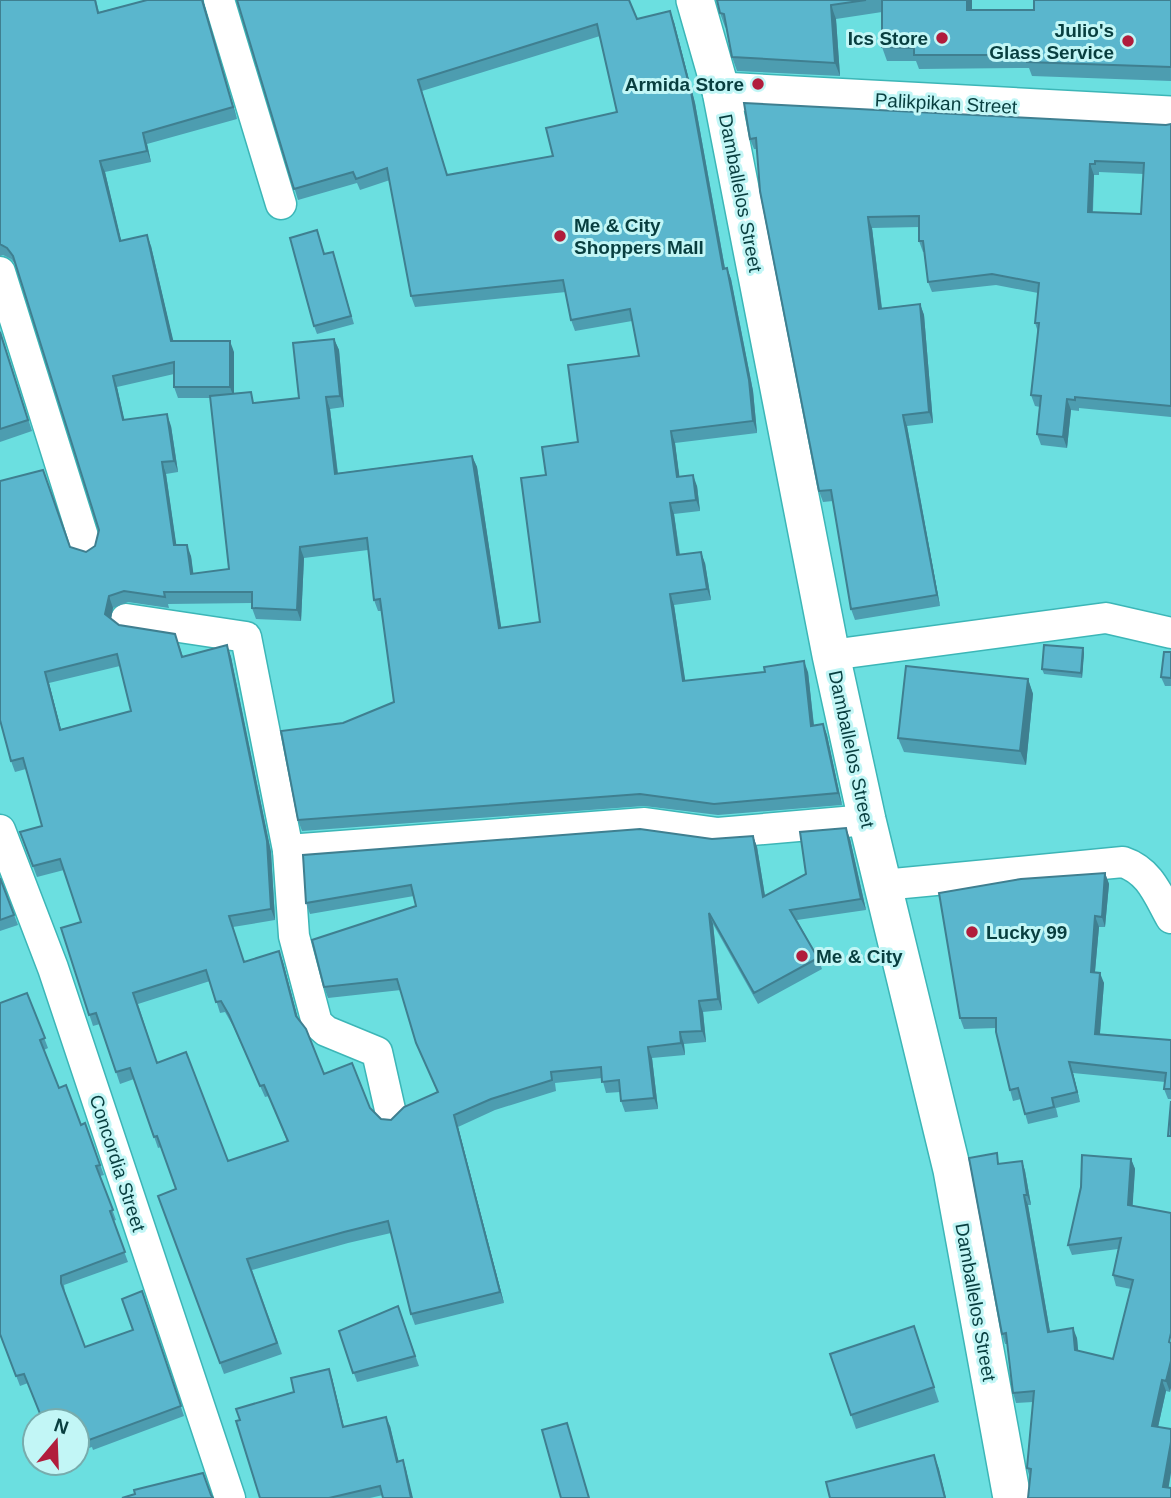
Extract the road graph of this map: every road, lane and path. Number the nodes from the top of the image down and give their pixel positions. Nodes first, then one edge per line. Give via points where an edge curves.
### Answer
1 (219, 0) edge
2 (695, 0) edge
3 (722, 91) junction
4 (1171, 115) edge
5 (281, 204) dead end
6 (0, 272) edge
7 (86, 546) dead end
8 (126, 619) dead end
9 (1171, 633) edge
10 (831, 655) junction
11 (867, 820) junction
12 (0, 830) edge
13 (288, 850) junction
14 (883, 885) junction
15 (1171, 918) edge
16 (391, 1114) dead end
17 (230, 1498) edge
18 (1012, 1498) edge

1 - 5 street
2 - 3 street, Damballelos Street
3 - 4 street, Palikpikan Street
3 - 10 street, Damballelos Street
6 - 7 street
8 - 13 street via 246,637
9 - 10 street via 1106,618
10 - 11 street, Damballelos Street
11 - 13 street via 718,834 645,823
11 - 14 street, Damballelos Street
12 - 17 street, Concordia Street via 53,968
13 - 16 street via 294,936 317,1024 377,1052
14 - 15 street via 1123,862 1138,867 1150,879
14 - 18 street, Damballelos Street via 952,1170

